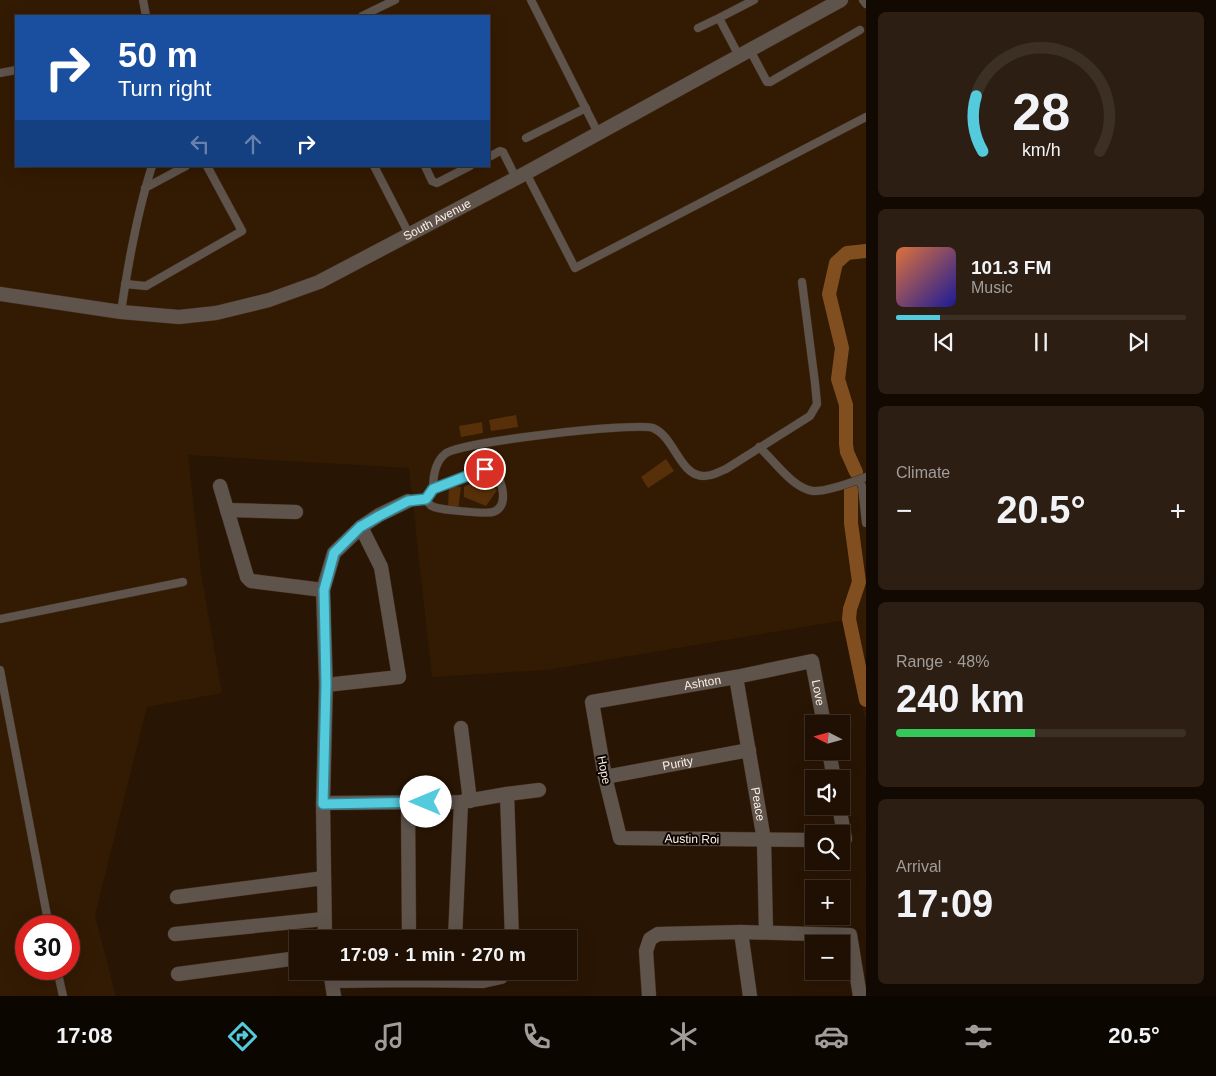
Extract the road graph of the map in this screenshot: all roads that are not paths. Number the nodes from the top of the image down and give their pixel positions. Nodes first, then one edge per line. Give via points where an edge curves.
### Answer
1 (143, 0) edge
2 (395, 0) edge
3 (531, 0) edge
4 (754, 0) edge
5 (841, 0) edge
6 (863, 0) edge
7 (866, 4) edge
8 (146, 15) edge
9 (364, 15) edge
10 (719, 18) junction
11 (698, 28) dead end
12 (860, 30) dead end
13 (744, 53) junction
14 (15, 70) edge
15 (0, 73) edge
16 (586, 108) junction
17 (866, 117) edge
18 (598, 133) junction
19 (526, 138) dead end
20 (490, 156) edge
21 (152, 167) edge
22 (184, 167) edge
23 (208, 167) edge
24 (375, 167) edge
25 (425, 167) edge
26 (468, 167) edge
27 (521, 175) junction
28 (145, 188) junction
29 (409, 234) junction
30 (802, 282) dead end
31 (125, 284) junction
32 (0, 294) edge
33 (121, 312) junction
34 (759, 447) junction
35 (862, 479) edge
36 (220, 486) dead end
37 (433, 489) junction
38 (426, 499) junction
39 (408, 501) joint
40 (227, 510) junction
41 (296, 512) dead end
42 (866, 523) edge
43 (360, 527) junction
44 (183, 582) dead end
45 (324, 590) junction
46 (0, 618) edge
47 (812, 661) joint
48 (0, 670) edge
49 (736, 677) junction
50 (326, 684) junction
51 (592, 702) joint
52 (822, 715) edge
53 (461, 728) dead end
54 (749, 750) junction
55 (605, 777) junction
56 (539, 790) dead end
57 (507, 794) junction
58 (408, 802) junction
59 (466, 802) junction
60 (323, 804) junction
61 (620, 838) joint
62 (764, 840) junction
63 (805, 840) edge
64 (324, 878) junction
65 (177, 897) dead end
66 (47, 915) edge
67 (324, 919) junction
68 (325, 930) edge
69 (409, 930) edge
70 (456, 930) edge
71 (512, 930) edge
72 (741, 932) junction
73 (766, 932) junction
74 (175, 934) dead end
75 (289, 959) edge
76 (178, 974) dead end
77 (59, 980) edge
78 (332, 980) edge
79 (62, 996) edge
80 (334, 996) edge
81 (649, 996) edge
82 (750, 996) edge
83 (860, 996) edge

1 - 8 lane
2 - 9 lane
3 - 16 lane
4 - 10 lane
5 - 13 street, South Avenue
6 - 7 lane
10 - 11 lane
10 - 13 lane
12 - 13 lane via 770,82
13 - 18 street, South Avenue
14 - 15 lane
16 - 18 lane
16 - 19 lane
17 - 27 lane via 575,268
18 - 27 street, South Avenue
20 - 27 lane via 503,152
21 - 28 lane
22 - 28 lane
23 - 31 lane via 242,231 146,286
24 - 29 lane
25 - 26 lane via 432,181 437,183
27 - 29 street, South Avenue
28 - 31 lane
29 - 33 street, South Avenue via 318,282 269,300 216,314 179,317
30 - 34 lane via 817,404 810,416
31 - 33 lane
32 - 33 street, South Avenue
34 - 35 lane via 786,474 807,489 819,490
34 - 37 lane via 726,469 699,476 689,471 665,437 652,428 522,436 467,446 445,454 434,473
35 - 42 lane
36 - 40 street
37 - 38 lane
37 - 38 lane via 490,469 498,476 503,496 501,506 490,513 434,507
38 - 39 lane
39 - 43 street
40 - 41 street
40 - 45 street via 247,577 251,581
43 - 45 street via 334,553
43 - 50 street via 381,567 399,677
44 - 46 lane
45 - 50 street
47 - 49 street, Ashton
47 - 52 street, Love
48 - 66 lane
49 - 51 street, Ashton
49 - 54 street, Peace
50 - 60 street
51 - 55 street, Hope
53 - 59 street
54 - 55 street, Purity
54 - 62 street, Peace
55 - 61 street, Hope
56 - 57 street
57 - 59 street
57 - 71 street
58 - 59 street
58 - 60 street
58 - 69 street
59 - 70 street
60 - 64 street
61 - 62 street, Austin Roi
62 - 63 street
62 - 73 street, Peace
64 - 65 street
64 - 67 street
67 - 68 street
67 - 74 street
72 - 73 street
72 - 81 street via 658,934 650,939 646,951
72 - 82 street
73 - 83 street via 850,935
75 - 76 street
77 - 79 lane
78 - 80 street

